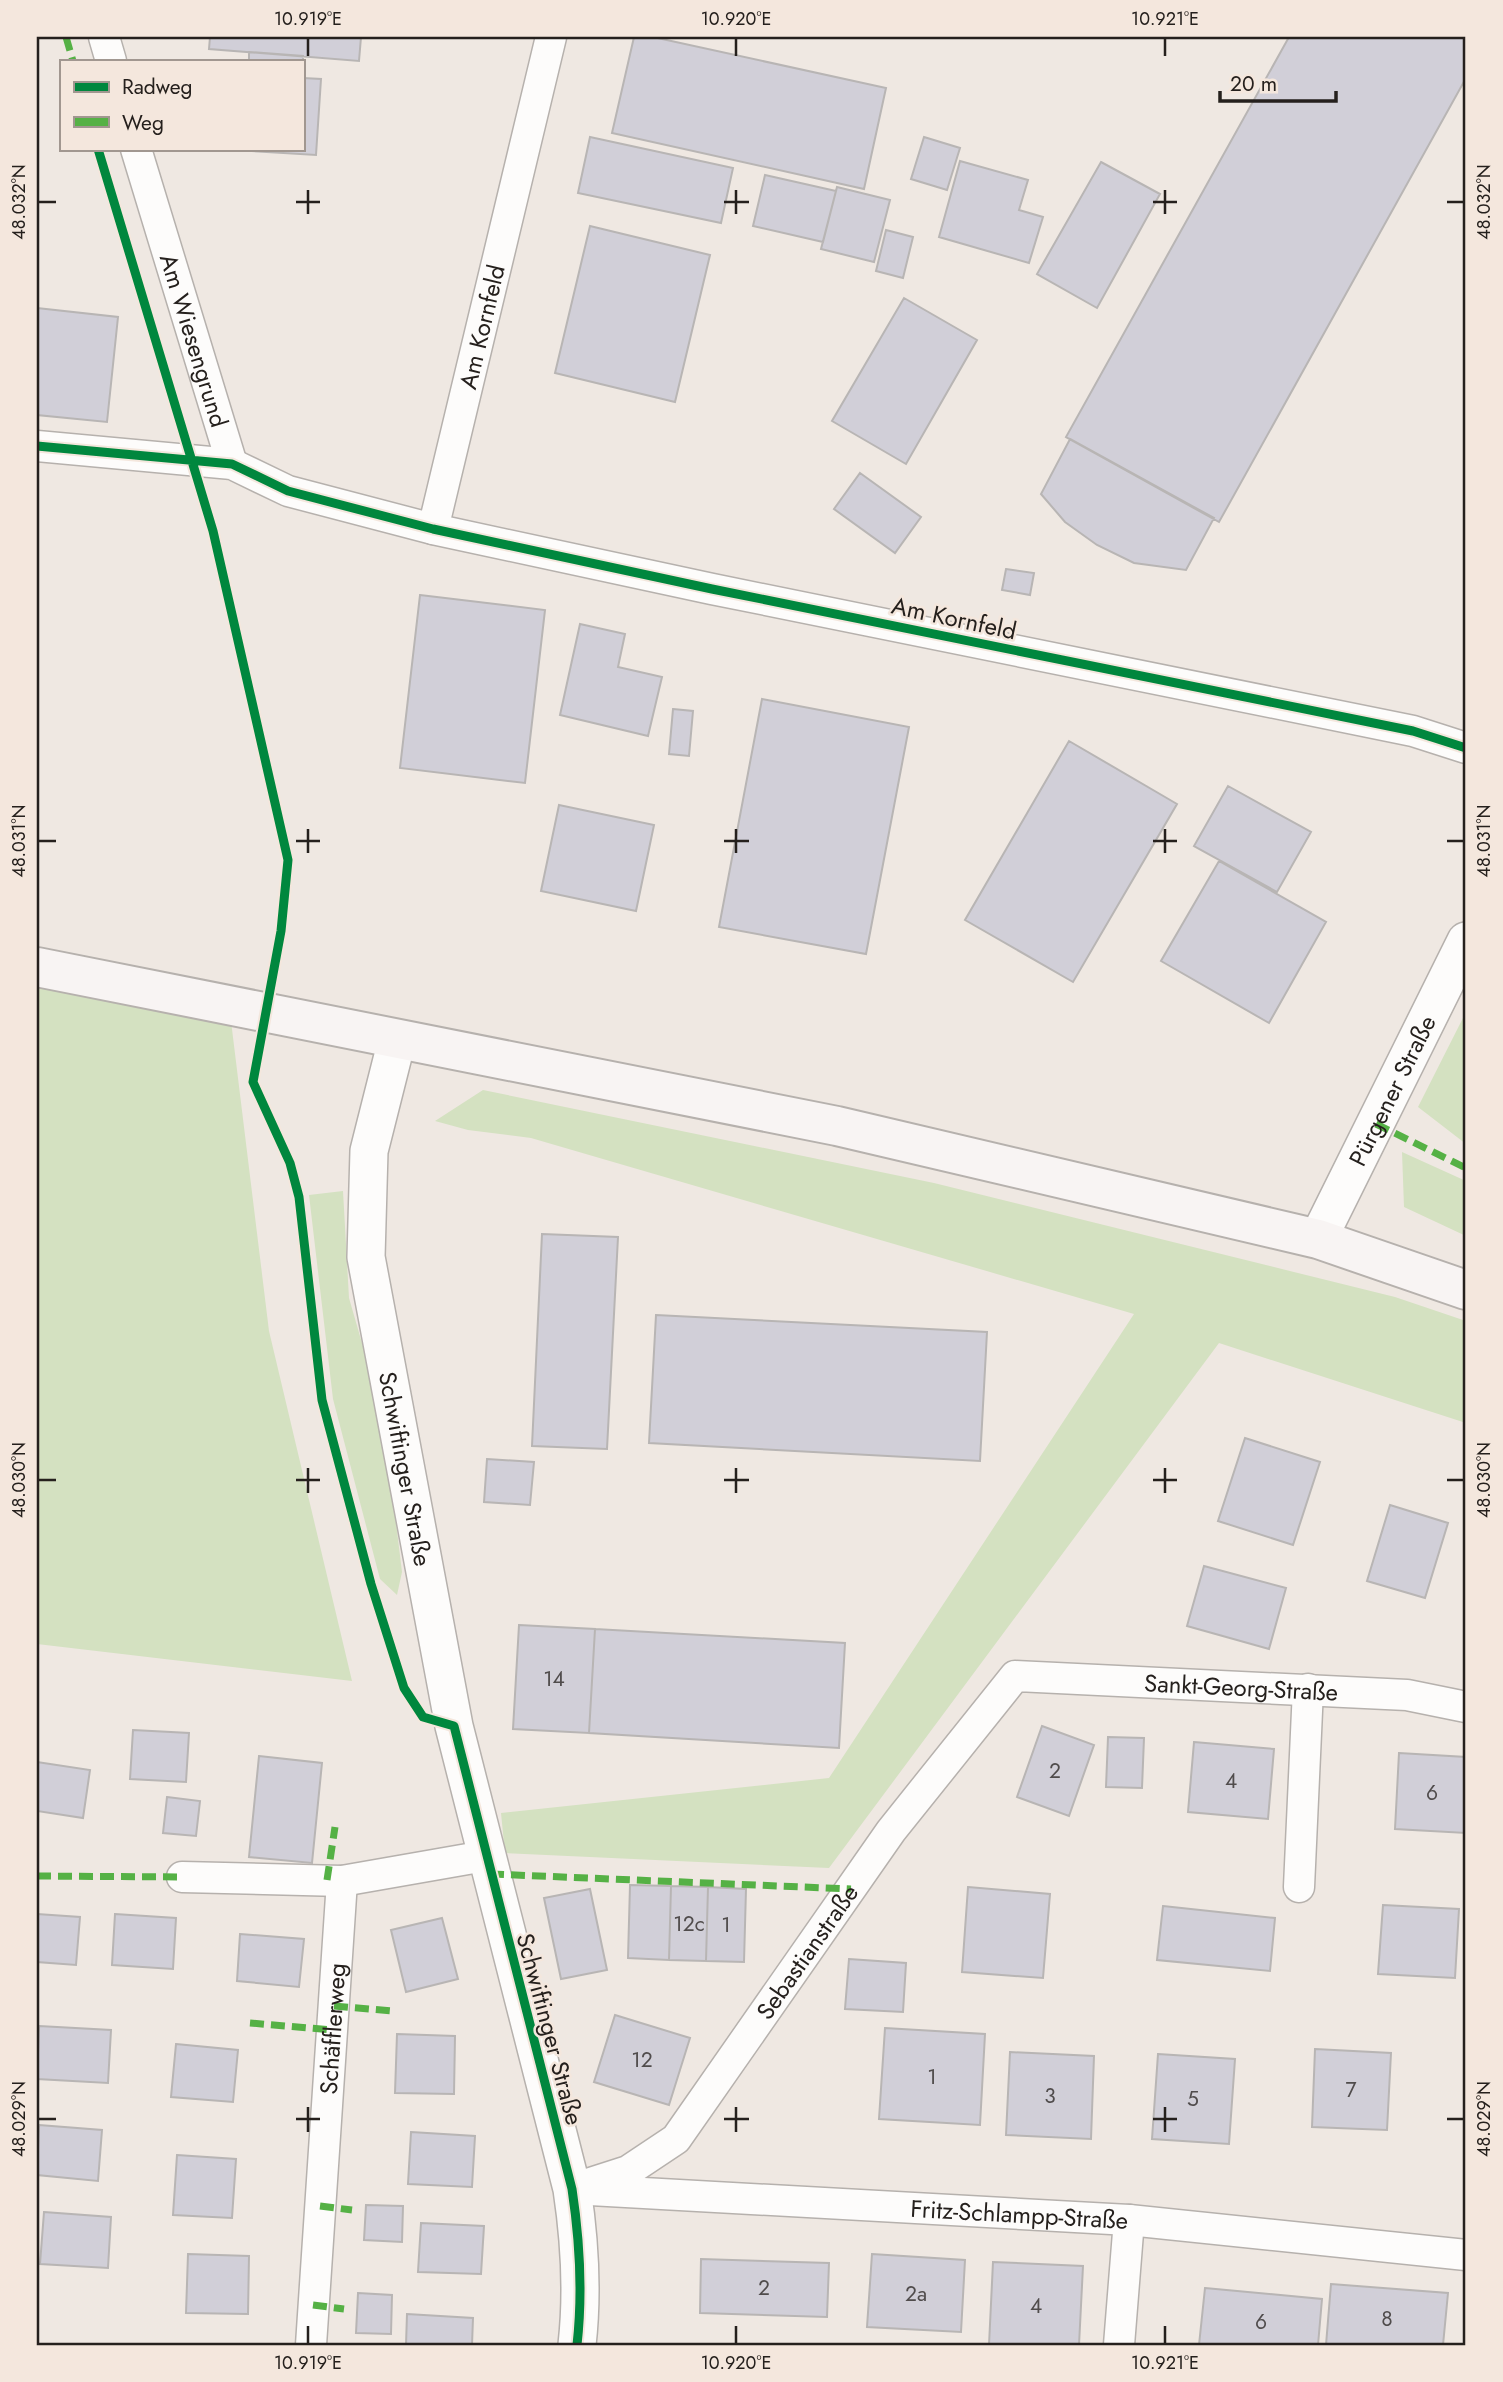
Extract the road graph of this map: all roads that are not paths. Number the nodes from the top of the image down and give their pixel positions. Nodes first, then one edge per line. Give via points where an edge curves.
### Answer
1 (104, 37) edge
2 (551, 37) edge
3 (111, 60) edge
4 (136, 150) edge
5 (37, 446) edge
6 (232, 464) junction
7 (433, 529) junction
8 (1466, 748) edge
9 (1466, 941) edge
10 (37, 967) edge
11 (397, 1040) junction
12 (1318, 1239) junction
13 (1466, 1290) edge
14 (1015, 1676) joint
15 (1308, 1689) junction
16 (1466, 1707) edge
17 (485, 1856) junction
18 (182, 1877) dead end
19 (342, 1881) junction
20 (1298, 1888) dead end
21 (572, 2189) junction
22 (1129, 2220) junction
23 (1466, 2255) edge
24 (311, 2345) edge
25 (577, 2345) edge
26 (1118, 2345) edge

1 - 3 street
2 - 7 street, Am Kornfeld
4 - 6 street, Am Wiesengrund
5 - 6 street, Am Wiesengrund
6 - 7 street via 288,491
7 - 8 street, Am Kornfeld via 1413,731
9 - 12 street, Pürgener Straße
10 - 11 main road
11 - 12 main road via 837,1126
11 - 17 street, Schwiftinger Straße via 369,1151 366,1257 454,1726
12 - 13 main road
14 - 15 street, Sankt-Georg-Straße
14 - 21 street, Sebastianstraße via 891,1831 676,2139 628,2171
15 - 16 street, Sankt-Georg-Straße via 1407,1695
15 - 20 street
17 - 19 street
17 - 21 street, Schwiftinger Straße
18 - 19 street
19 - 24 street, Schäfflerweg
21 - 22 street, Fritz-Schlampp-Straße
21 - 25 street, Schwiftinger Straße via 580,2244
22 - 23 street, Fritz-Schlampp-Straße
22 - 26 street

